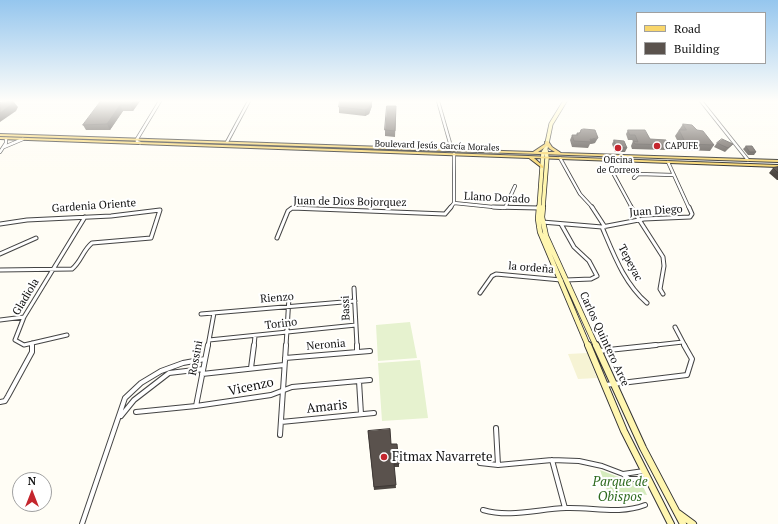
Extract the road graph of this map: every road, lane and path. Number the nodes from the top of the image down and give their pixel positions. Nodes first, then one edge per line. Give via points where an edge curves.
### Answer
1 (145, 125) edge
2 (236, 125) edge
3 (445, 125) edge
4 (551, 125) edge
5 (720, 125) edge
6 (0, 135) edge
7 (0, 138) edge
8 (6, 138) junction
9 (23, 139) junction
10 (137, 139) junction
11 (228, 142) junction
12 (140, 143) junction
13 (251, 145) junction
14 (4, 147) junction
15 (452, 150) junction
16 (545, 151) junction
17 (0, 152) edge
18 (533, 152) junction
19 (454, 154) junction
20 (560, 156) junction
21 (528, 157) junction
22 (748, 160) junction
23 (668, 162) junction
24 (777, 163) edge
25 (542, 167) junction
26 (614, 173) dead end
27 (674, 175) junction
28 (634, 178) dead end
29 (542, 185) junction
30 (515, 186) dead end
31 (454, 203) junction
32 (505, 208) junction
33 (539, 208) junction
34 (85, 217) junction
35 (638, 220) junction
36 (540, 222) junction
37 (0, 224) edge
38 (561, 224) junction
39 (604, 227) junction
40 (36, 238) dead end
41 (277, 238) dead end
42 (1, 254) edge
43 (0, 258) edge
44 (0, 270) edge
45 (53, 270) junction
46 (562, 280) junction
47 (354, 288) dead end
48 (480, 293) dead end
49 (663, 294) dead end
50 (289, 297) dead end
51 (355, 300) junction
52 (647, 303) dead end
53 (288, 306) junction
54 (214, 313) junction
55 (201, 314) dead end
56 (24, 316) junction
57 (0, 320) edge
58 (356, 325) junction
59 (675, 327) dead end
60 (286, 332) junction
61 (67, 335) dead end
62 (254, 336) junction
63 (209, 340) junction
64 (683, 342) junction
65 (32, 343) junction
66 (589, 350) junction
67 (370, 351) dead end
68 (598, 351) junction
69 (358, 352) junction
70 (285, 358) junction
71 (205, 359) junction
72 (284, 365) junction
73 (167, 368) junction
74 (203, 368) junction
75 (251, 368) junction
76 (169, 373) junction
77 (202, 374) junction
78 (370, 380) dead end
79 (359, 381) junction
80 (614, 384) junction
81 (605, 385) junction
82 (283, 390) junction
83 (0, 402) edge
84 (196, 406) junction
85 (136, 412) dead end
86 (374, 413) dead end
87 (361, 414) junction
88 (119, 418) junction
89 (281, 422) junction
90 (496, 428) dead end
91 (280, 435) dead end
92 (552, 460) junction
93 (480, 463) dead end
94 (498, 465) junction
95 (644, 471) junction
96 (623, 474) junction
97 (647, 479) junction
98 (645, 505) dead end
99 (565, 508) junction
100 (483, 510) dead end
101 (677, 512) junction
102 (82, 524) edge
103 (671, 524) edge
104 (683, 524) edge
105 (693, 524) edge

1 - 10 street
2 - 11 street
3 - 15 street
4 - 16 main road
5 - 22 street
6 - 10 main road, Boulevard Jesús García Morales
7 - 8 main road, Boulevard Jesús García Morales
8 - 9 main road, Boulevard Jesús García Morales
8 - 14 street
9 - 12 main road, Boulevard Jesús García Morales
9 - 14 street
10 - 11 main road, Boulevard Jesús García Morales
10 - 12 street
11 - 13 main road, Boulevard Jesús García Morales
12 - 13 main road, Boulevard Jesús García Morales
13 - 15 main road, Boulevard Jesús García Morales
13 - 19 main road, Boulevard Jesús García Morales
14 - 17 street
15 - 18 main road, Boulevard Jesús García Morales
16 - 18 main road, Boulevard Jesús García Morales
16 - 18 main road
16 - 20 main road, Boulevard Jesús García Morales
16 - 20 main road via 552,149
16 - 21 main road, Boulevard Jesús García Morales
16 - 25 main road, Carlos Quintero Arce
16 - 29 main road, Carlos Quintero Arce
19 - 21 main road, Boulevard Jesús García Morales
19 - 31 street
20 - 22 main road, Boulevard Jesús García Morales
20 - 23 main road, Boulevard Jesús García Morales
20 - 39 street, Tepeyac via 580,194 596,211
21 - 25 main road
22 - 24 main road, Boulevard Jesús García Morales
23 - 24 main road, Boulevard Jesús García Morales via 770,166 769,162
23 - 27 street, Juan Diego
25 - 29 main road, Carlos Quintero Arce
26 - 35 street
27 - 28 street via 638,174
27 - 35 street, Juan Diego via 692,217
29 - 33 main road, Carlos Quintero Arce
29 - 36 main road, Carlos Quintero Arce
30 - 32 street
31 - 32 street, Llano Dorado
31 - 41 street, Juan de Dios Bojorquez via 443,215 402,211 292,208 288,211
32 - 33 street, Llano Dorado
33 - 36 main road, Carlos Quintero Arce
34 - 37 street, Gardenia Oriente
34 - 45 street, Gladiola
34 - 45 street, Gardenia Oriente via 160,210 151,238 92,243 86,248 76,267
35 - 39 street, Juan Diego
35 - 49 street via 663,257 660,290
36 - 38 street, Juan Diego
36 - 46 main road, Carlos Quintero Arce
38 - 39 street, Juan Diego
38 - 46 street via 574,247 589,261 597,276 591,279
39 - 52 street, Tepeyac via 622,270 637,294
40 - 42 street
42 - 43 street
44 - 45 street
45 - 56 street, Gladiola
46 - 48 street, la ordeña via 498,274 492,276
46 - 66 main road, Carlos Quintero Arce
46 - 68 main road, Carlos Quintero Arce
47 - 51 street, Bassi
50 - 53 street
51 - 53 street, Rienzo
51 - 58 street, Bassi
53 - 54 street, Rienzo
53 - 60 street
54 - 55 street, Rienzo
54 - 63 street, Rossini
56 - 57 street
56 - 65 street, Gladiola via 15,340 24,345
58 - 60 street, Torino
58 - 69 street, Bassi
59 - 64 street
60 - 62 street, Torino
60 - 70 street
61 - 65 street, Gladiola
62 - 63 street, Torino
62 - 75 street
63 - 71 street, Rossini
64 - 68 street
64 - 80 street via 692,359 687,375
65 - 83 street via 32,352 5,401
66 - 68 street
66 - 81 main road, Carlos Quintero Arce
67 - 69 street, Neronia
68 - 80 main road, Carlos Quintero Arce
69 - 70 street, Neronia
70 - 72 street
71 - 73 street
71 - 74 street, Rossini
72 - 75 street
72 - 82 street
73 - 76 street
73 - 88 street via 129,393 122,403
74 - 76 street
74 - 77 street, Rossini
75 - 77 street
76 - 88 street via 134,400
77 - 84 street, Rossini
78 - 79 street, Vicenzo
79 - 82 street, Vicenzo
79 - 87 street
80 - 81 street
80 - 101 main road, Carlos Quintero Arce via 643,448
81 - 95 main road, Carlos Quintero Arce
82 - 84 street, Vicenzo via 271,395
82 - 89 street
84 - 85 street, Vicenzo
86 - 87 street, Amaris
87 - 89 street, Amaris
88 - 102 street
89 - 91 street
90 - 94 street
92 - 94 street
92 - 96 street via 579,461
92 - 99 street
93 - 94 street
95 - 96 street
95 - 97 main road, Carlos Quintero Arce
96 - 97 street via 629,479
97 - 103 main road, Carlos Quintero Arce
98 - 99 street via 626,510
99 - 100 street via 506,514 492,514
101 - 104 main road, Carlos Quintero Arce
101 - 105 main road

